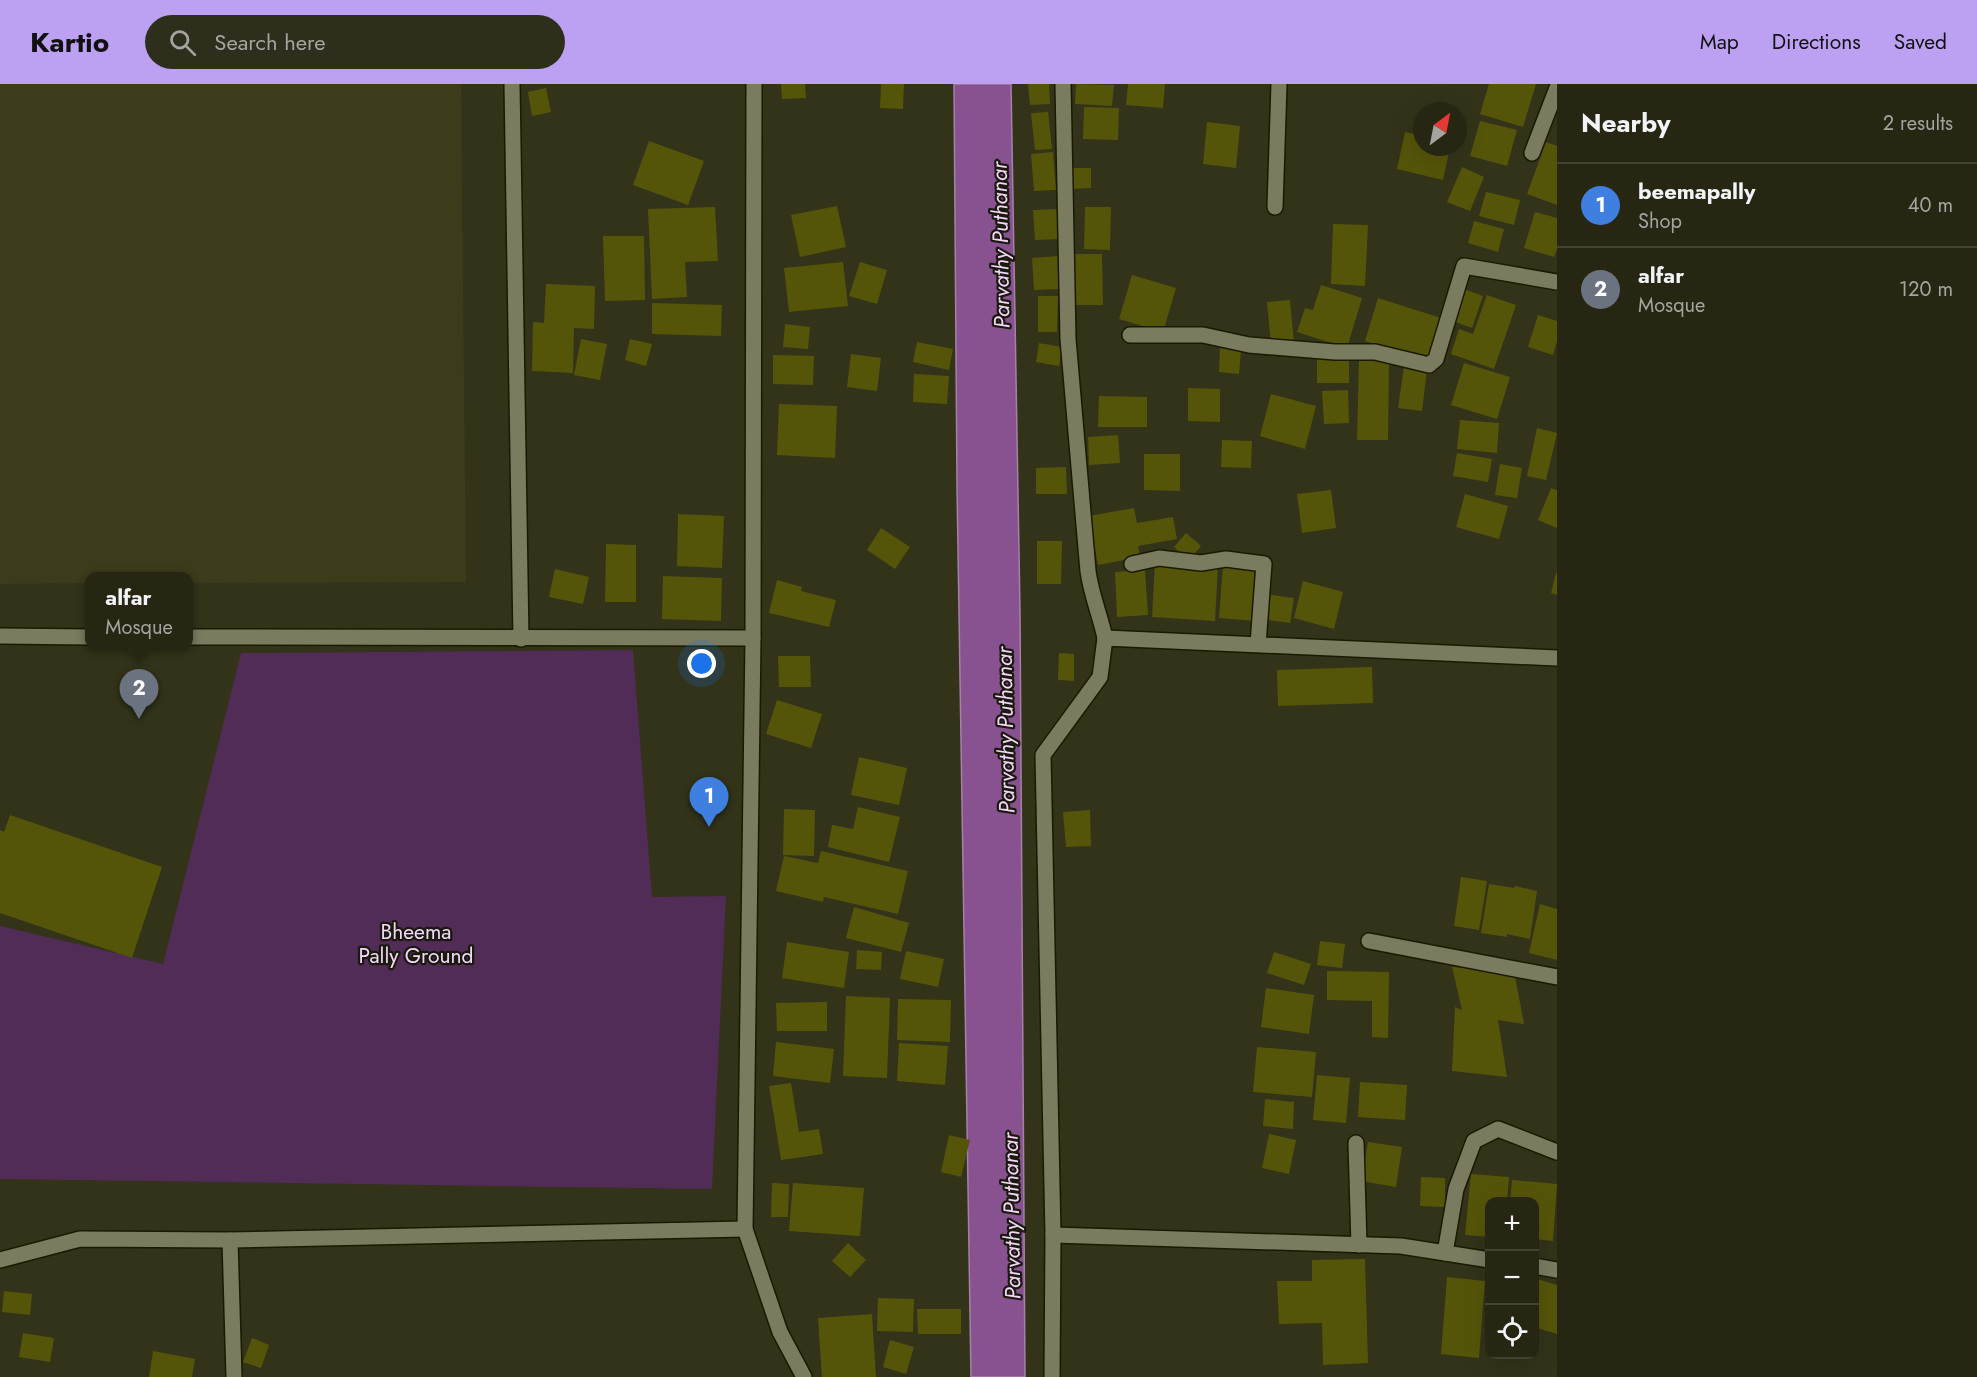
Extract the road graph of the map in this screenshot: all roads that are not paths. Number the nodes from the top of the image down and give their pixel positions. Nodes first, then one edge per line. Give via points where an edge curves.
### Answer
1 (512, 84) edge
2 (754, 84) edge
3 (1063, 84) edge
4 (1279, 84) edge
5 (1557, 88) edge
6 (1532, 153) dead end
7 (1275, 207) dead end
8 (1557, 282) edge
9 (1130, 335) dead end
10 (1132, 564) dead end
11 (0, 636) edge
12 (85, 637) edge
13 (193, 637) edge
14 (753, 638) junction
15 (1105, 638) junction
16 (521, 639) junction
17 (1258, 644) junction
18 (1557, 658) edge
19 (1369, 941) dead end
20 (1557, 977) edge
21 (1356, 1143) dead end
22 (1557, 1152) edge
23 (745, 1229) junction
24 (1053, 1235) junction
25 (230, 1240) junction
26 (1359, 1245) junction
27 (1444, 1253) junction
28 (1485, 1259) edge
29 (0, 1260) edge
30 (1539, 1267) edge
31 (1557, 1270) edge
32 (234, 1377) edge
33 (804, 1377) edge
34 (1052, 1377) edge

1 - 16 street
2 - 14 street
3 - 15 street via 1068,339 1085,552 1090,587
4 - 7 street
5 - 6 street
8 - 9 street via 1464,266 1436,359 1429,365 1375,352 1248,345 1203,335
10 - 17 street via 1159,558 1264,564
11 - 12 street
13 - 16 street
14 - 16 street
14 - 23 street
15 - 17 street
15 - 24 street via 1100,677 1043,755
17 - 18 street
19 - 20 street
21 - 26 street
22 - 27 street via 1498,1129 1474,1141 1456,1188
23 - 25 street
23 - 33 street via 780,1332
24 - 26 street
24 - 34 street
25 - 29 street via 80,1239
25 - 32 street
26 - 27 street
27 - 28 street
30 - 31 street

